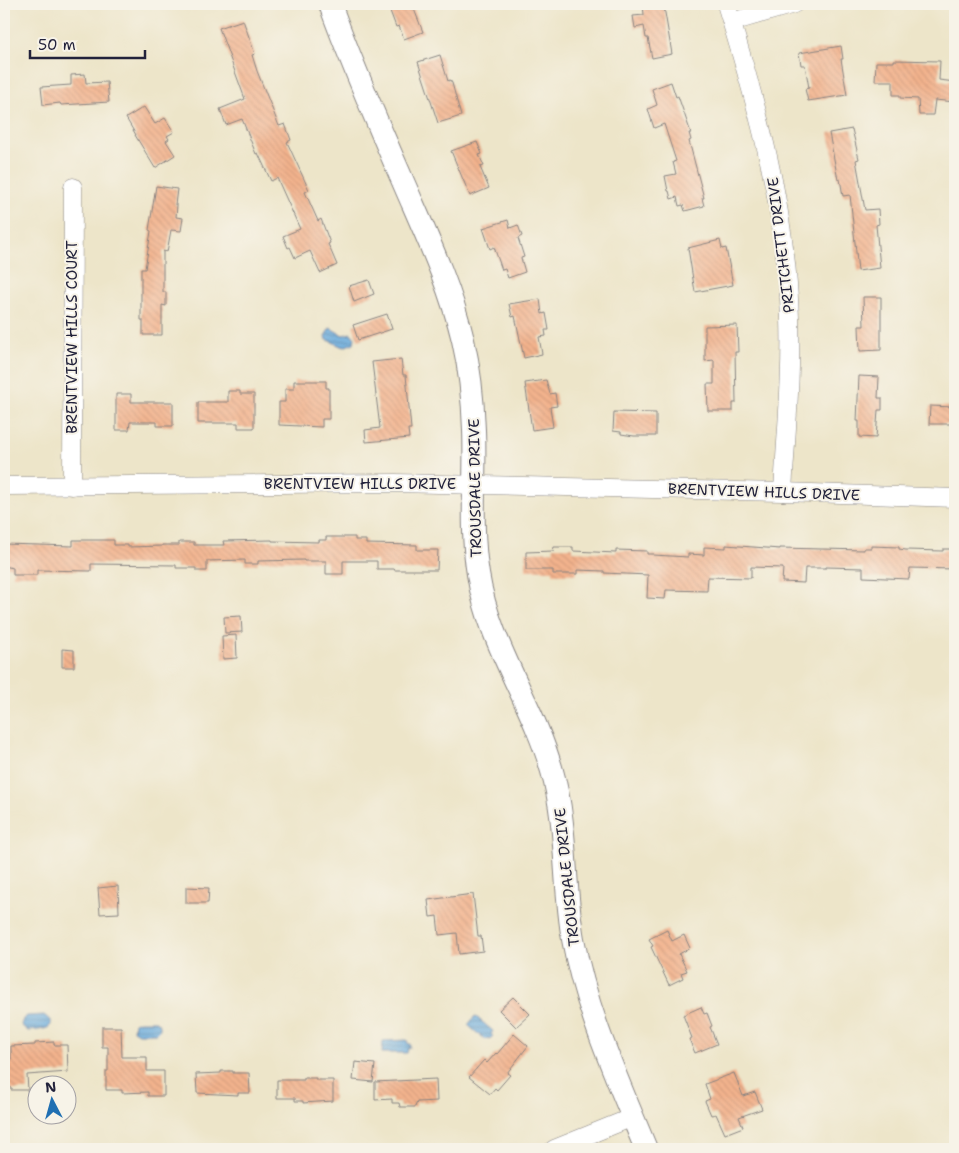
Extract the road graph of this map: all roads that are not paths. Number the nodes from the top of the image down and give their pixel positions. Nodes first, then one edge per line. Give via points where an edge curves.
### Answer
1 (330, 4) edge
2 (726, 4) edge
3 (794, 4) edge
4 (732, 22) junction
5 (73, 187) dead end
6 (473, 484) junction
7 (4, 486) edge
8 (72, 486) junction
9 (782, 492) junction
10 (955, 498) edge
11 (633, 1117) junction
12 (554, 1149) edge
13 (646, 1149) edge

1 - 6 street, TROUSDALE DRIVE via 442,274 458,321 472,401
2 - 4 street, PRITCHETT DRIVE
3 - 4 street
4 - 9 street, PRITCHETT DRIVE via 768,150 787,265 790,352
5 - 8 street, BRENTVIEW HILLS COURT
6 - 8 street, BRENTVIEW HILLS DRIVE
6 - 9 street, BRENTVIEW HILLS DRIVE
6 - 11 street, TROUSDALE DRIVE via 474,540 481,591 493,632 536,726 551,768 561,811 570,920 579,967 595,1020
7 - 8 street, BRENTVIEW HILLS DRIVE
9 - 10 street, BRENTVIEW HILLS DRIVE
11 - 12 street
11 - 13 street, TROUSDALE DRIVE

